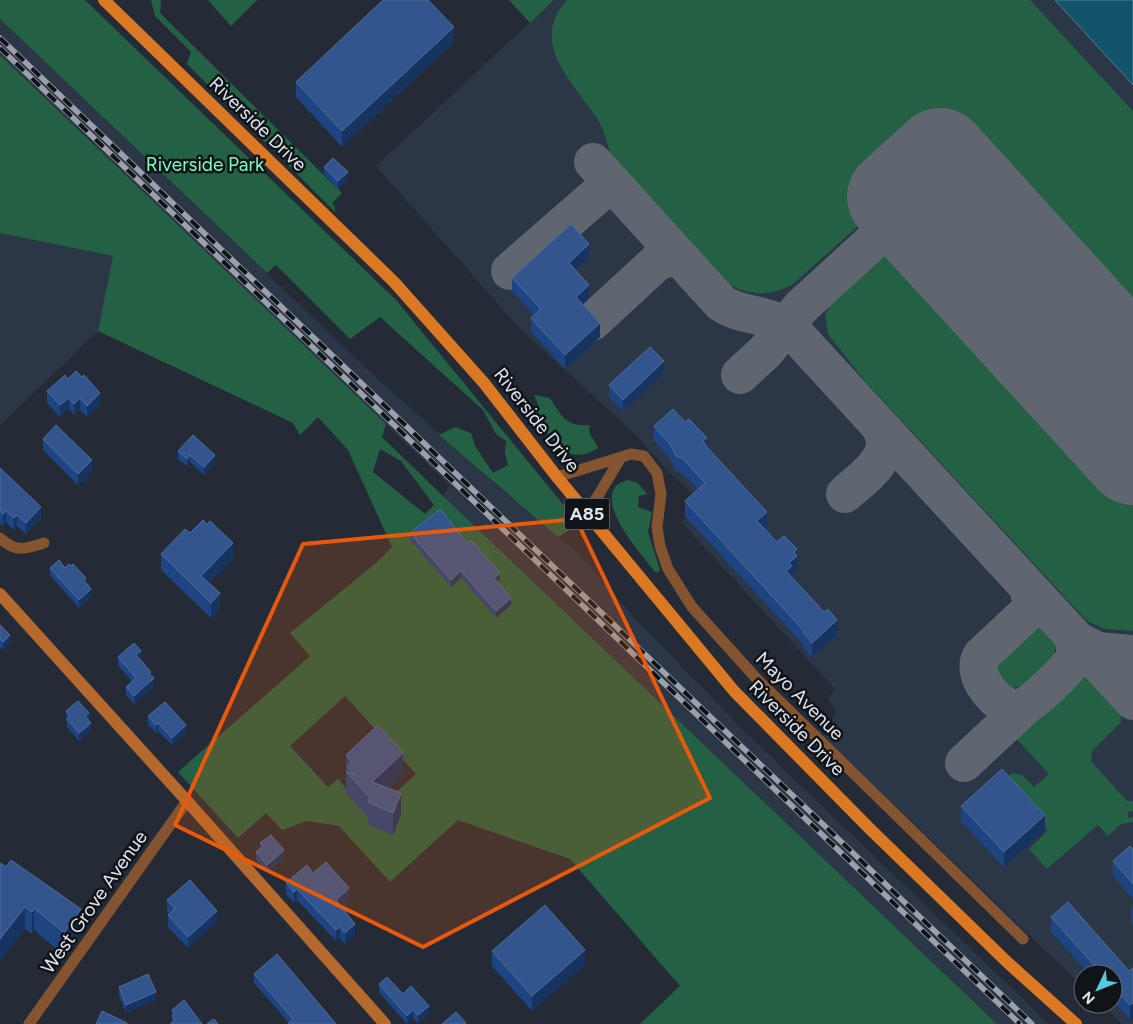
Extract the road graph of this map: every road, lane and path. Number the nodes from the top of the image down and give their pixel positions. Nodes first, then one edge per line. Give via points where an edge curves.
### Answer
1 (104, 0) edge
2 (620, 459) junction
3 (557, 477) junction
4 (587, 514) junction
5 (0, 538) edge
6 (44, 543) dead end
7 (0, 594) edge
8 (187, 801) junction
9 (1023, 939) dead end
10 (29, 1024) edge
11 (385, 1024) edge
12 (1076, 1024) edge

1 - 3 main road, Riverside Drive / A85 via 394,282 484,383
2 - 3 street, Mayo Avenue
2 - 4 street
2 - 9 street, Mayo Avenue via 638,454 644,456 657,473 661,494 657,527 660,546 668,569 692,607 756,678
3 - 4 main road, Riverside Drive / A85
4 - 12 main road, Riverside Drive / A85 via 734,691 877,836
5 - 6 street via 17,549
7 - 8 street
8 - 10 street, West Grove Avenue
8 - 11 street

